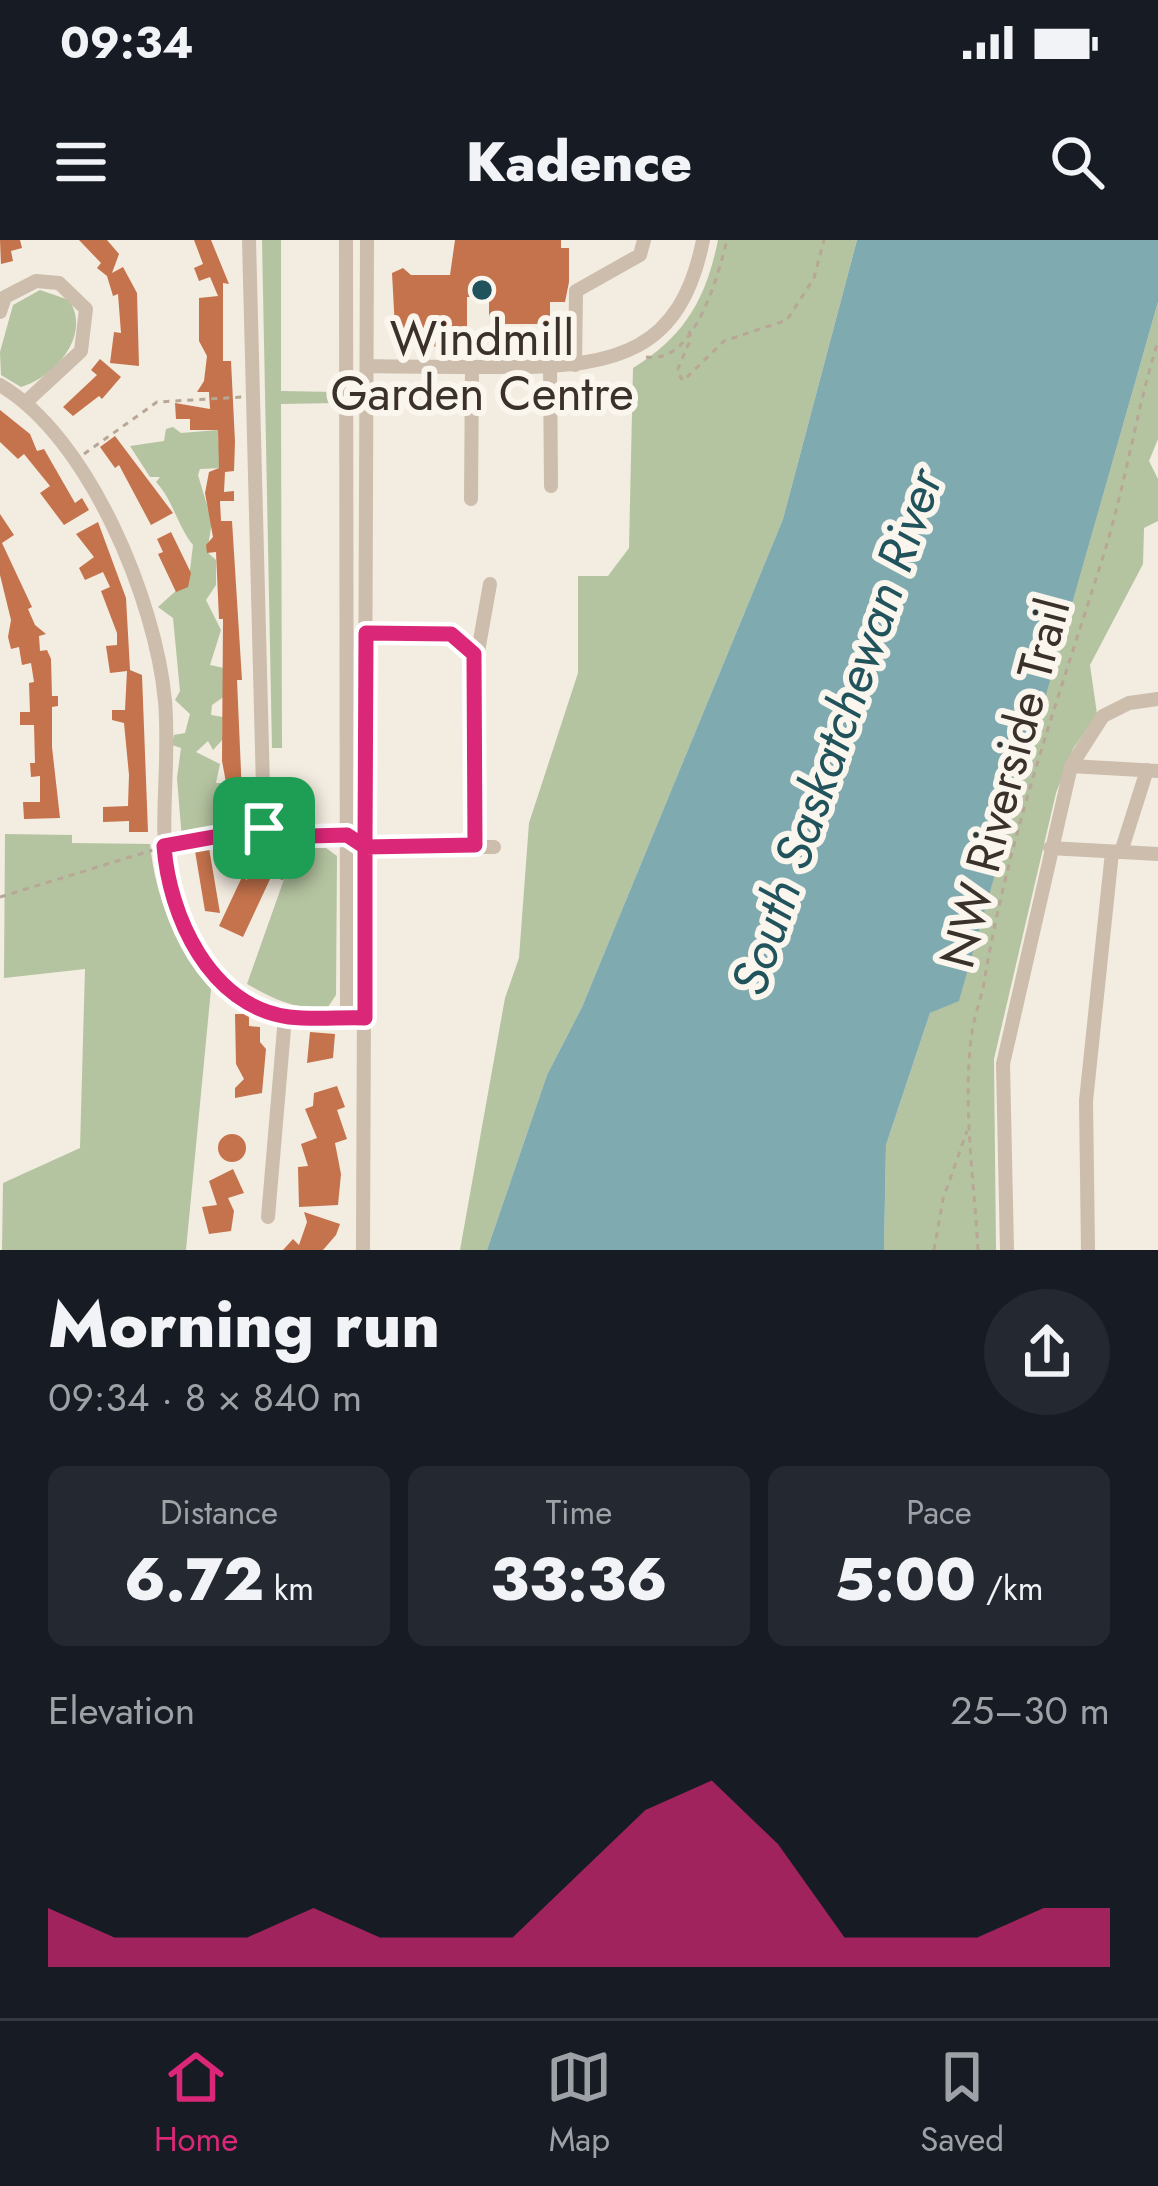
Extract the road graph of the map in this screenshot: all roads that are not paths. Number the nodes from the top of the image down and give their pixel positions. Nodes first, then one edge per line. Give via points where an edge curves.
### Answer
1 (249, 240) edge
2 (346, 240) edge
3 (367, 240) edge
4 (644, 240) edge
5 (703, 240) edge
6 (0, 312) edge
7 (575, 365) junction
8 (367, 366) junction
9 (550, 366) junction
10 (472, 367) junction
11 (0, 385) edge
12 (27, 401) junction
13 (550, 486) dead end
14 (471, 500) dead end
15 (490, 584) dead end
16 (366, 633) junction
17 (474, 654) junction
18 (1158, 699) edge
19 (1071, 766) junction
20 (1152, 770) edge
21 (347, 835) junction
22 (475, 845) junction
23 (365, 847) junction
24 (494, 847) dead end
25 (1049, 848) junction
26 (1116, 852) junction
27 (1158, 854) edge
28 (285, 1017) junction
29 (347, 1018) junction
30 (365, 1018) junction
31 (268, 1217) dead end
32 (363, 1250) edge
33 (1006, 1250) edge
34 (1088, 1250) edge

1 - 21 street via 264,828 271,837
2 - 21 street
3 - 8 street
4 - 7 street via 640,255 576,291
5 - 7 street via 688,295 659,333 623,355
6 - 12 street via 5,297 36,281 59,283 86,309 81,350
7 - 9 street
8 - 10 street
8 - 16 street
9 - 10 street
9 - 13 street
10 - 14 street
11 - 12 street
12 - 28 street via 118,533 148,614 165,702 167,888 193,944 234,991
15 - 17 street
16 - 17 street via 451,634
16 - 23 street
17 - 22 street
18 - 19 street via 1103,716
19 - 20 street
19 - 25 street
20 - 26 street
21 - 23 street
21 - 29 street
22 - 23 street
22 - 24 street
23 - 30 street
25 - 26 street
25 - 33 street via 1004,1064
26 - 27 street
26 - 34 street via 1086,1101
28 - 29 street
28 - 31 street
29 - 30 street
30 - 32 street

